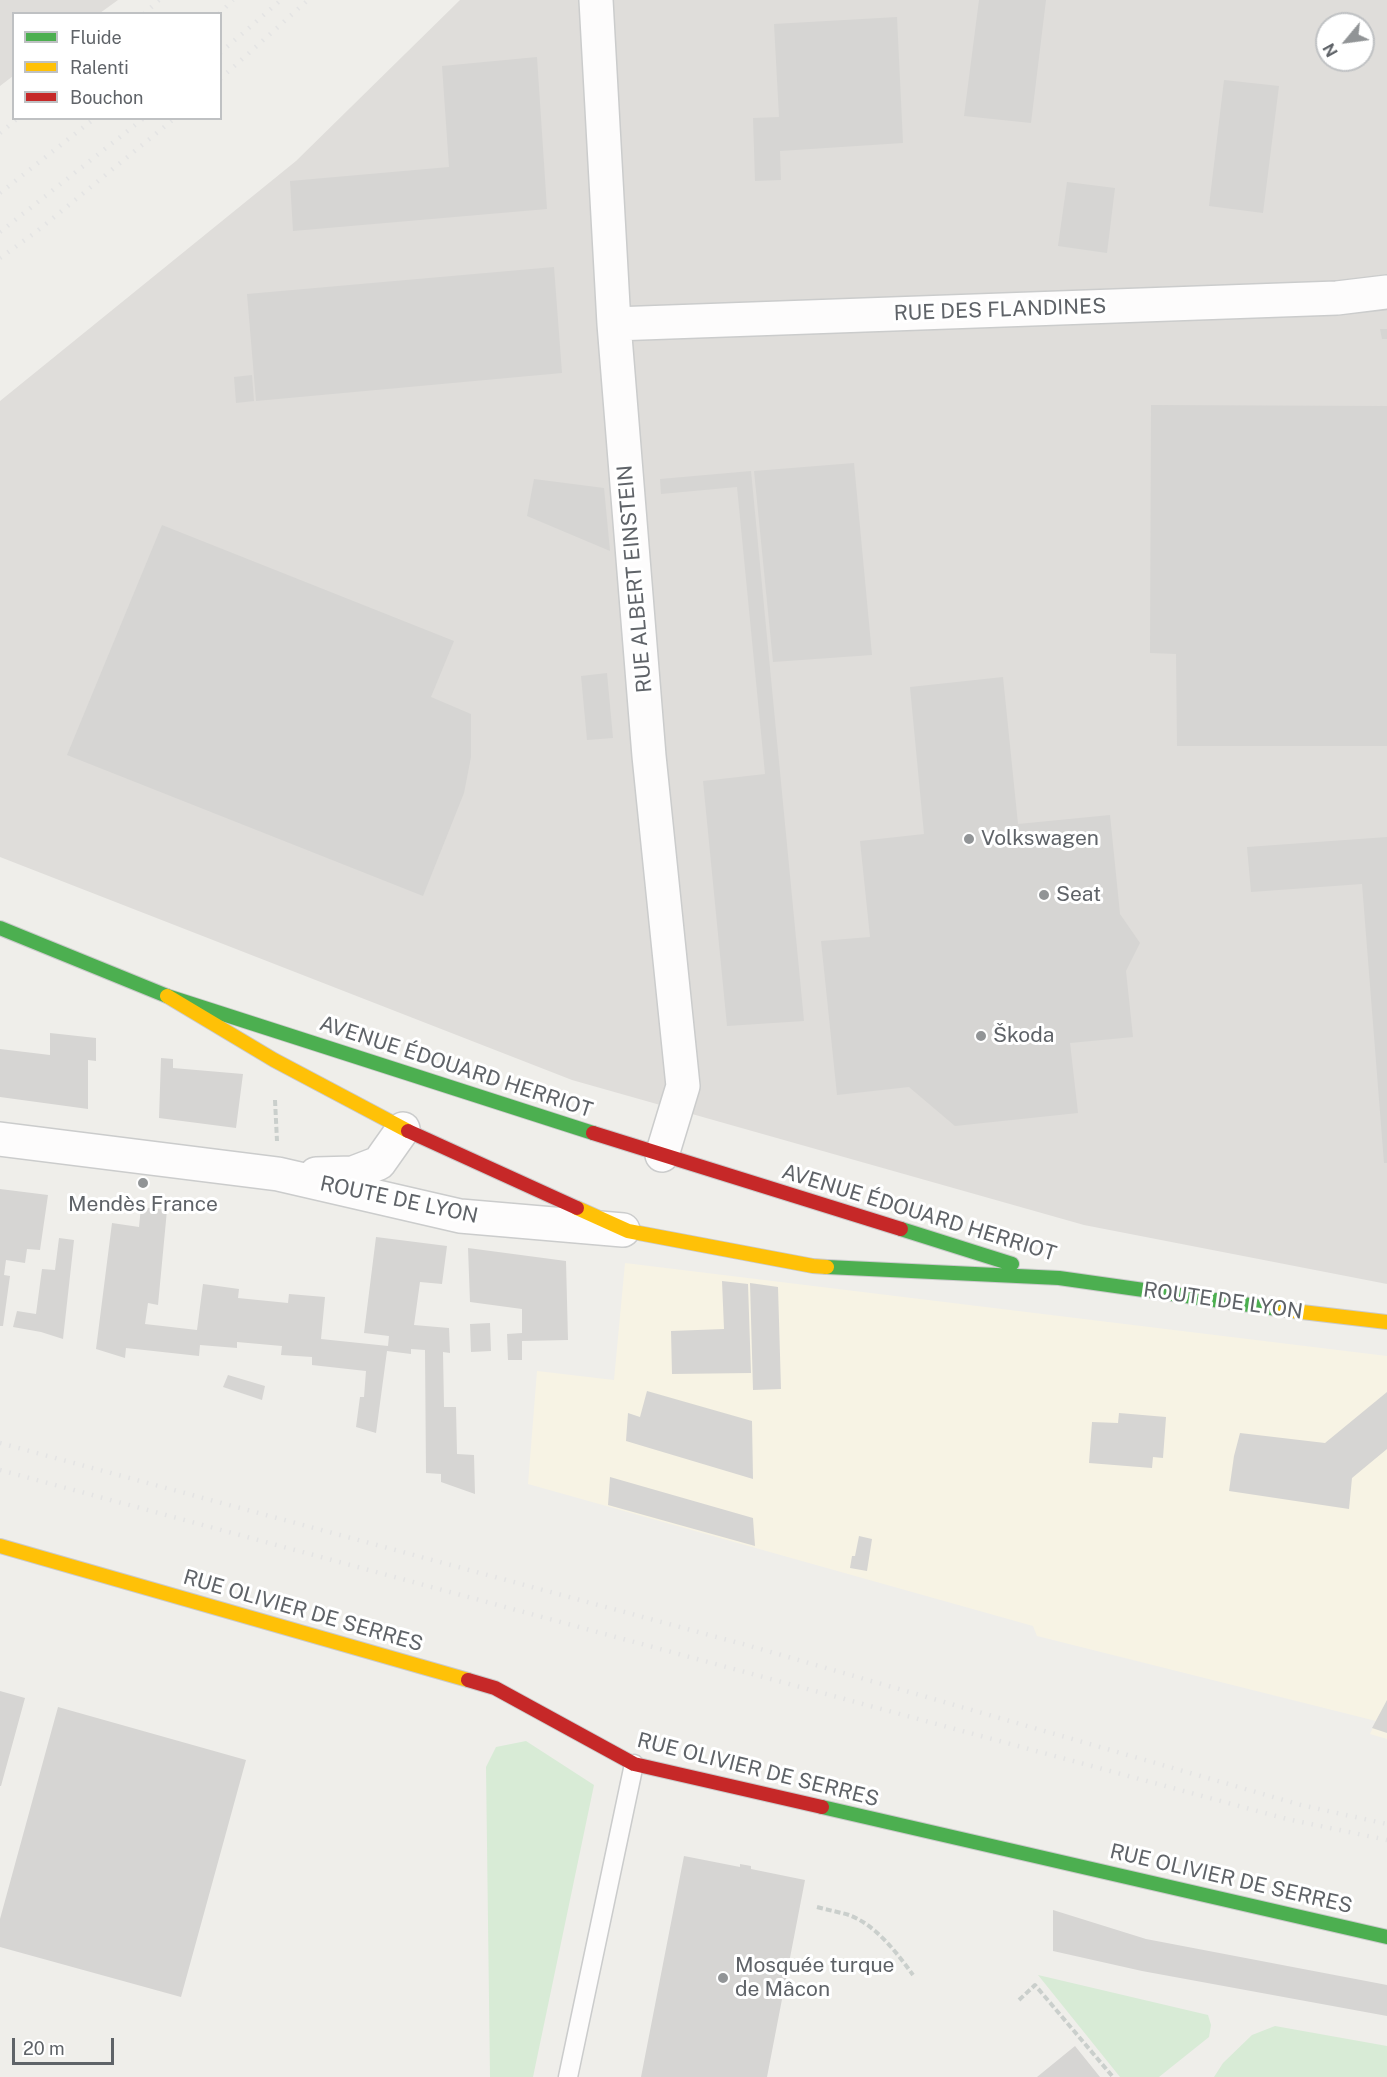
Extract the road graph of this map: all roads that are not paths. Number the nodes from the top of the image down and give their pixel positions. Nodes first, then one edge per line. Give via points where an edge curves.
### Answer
1 (596, 0) edge
2 (1387, 292) edge
3 (614, 324) junction
4 (0, 928) edge
5 (167, 996) junction
6 (403, 1129) junction
7 (0, 1139) edge
8 (662, 1155) junction
9 (278, 1174) junction
10 (628, 1231) junction
11 (1059, 1278) junction
12 (1387, 1322) edge
13 (0, 1546) edge
14 (634, 1764) junction
15 (1387, 1937) edge
16 (568, 2077) edge

1 - 3 street, RUE ALBERT EINSTEIN
2 - 3 street, RUE DES FLANDINES via 1337,298
3 - 8 street, RUE ALBERT EINSTEIN via 650,756 683,1086
4 - 5 main road, AVENUE ÉDOUARD HERRIOT
5 - 6 main road, AVENUE ÉDOUARD HERRIOT via 274,1060
5 - 8 main road, AVENUE ÉDOUARD HERRIOT
6 - 9 street, ROUTE DE LYON via 379,1163 353,1173
6 - 10 main road, AVENUE ÉDOUARD HERRIOT
7 - 9 street, ROUTE DE LYON
8 - 11 main road, AVENUE ÉDOUARD HERRIOT
9 - 10 street, ROUTE DE LYON via 460,1216
10 - 11 main road, AVENUE ÉDOUARD HERRIOT via 813,1266
11 - 12 main road, ROUTE DE LYON
13 - 14 main road, RUE OLIVIER DE SERRES via 495,1688
14 - 15 main road, RUE OLIVIER DE SERRES
14 - 16 lane

